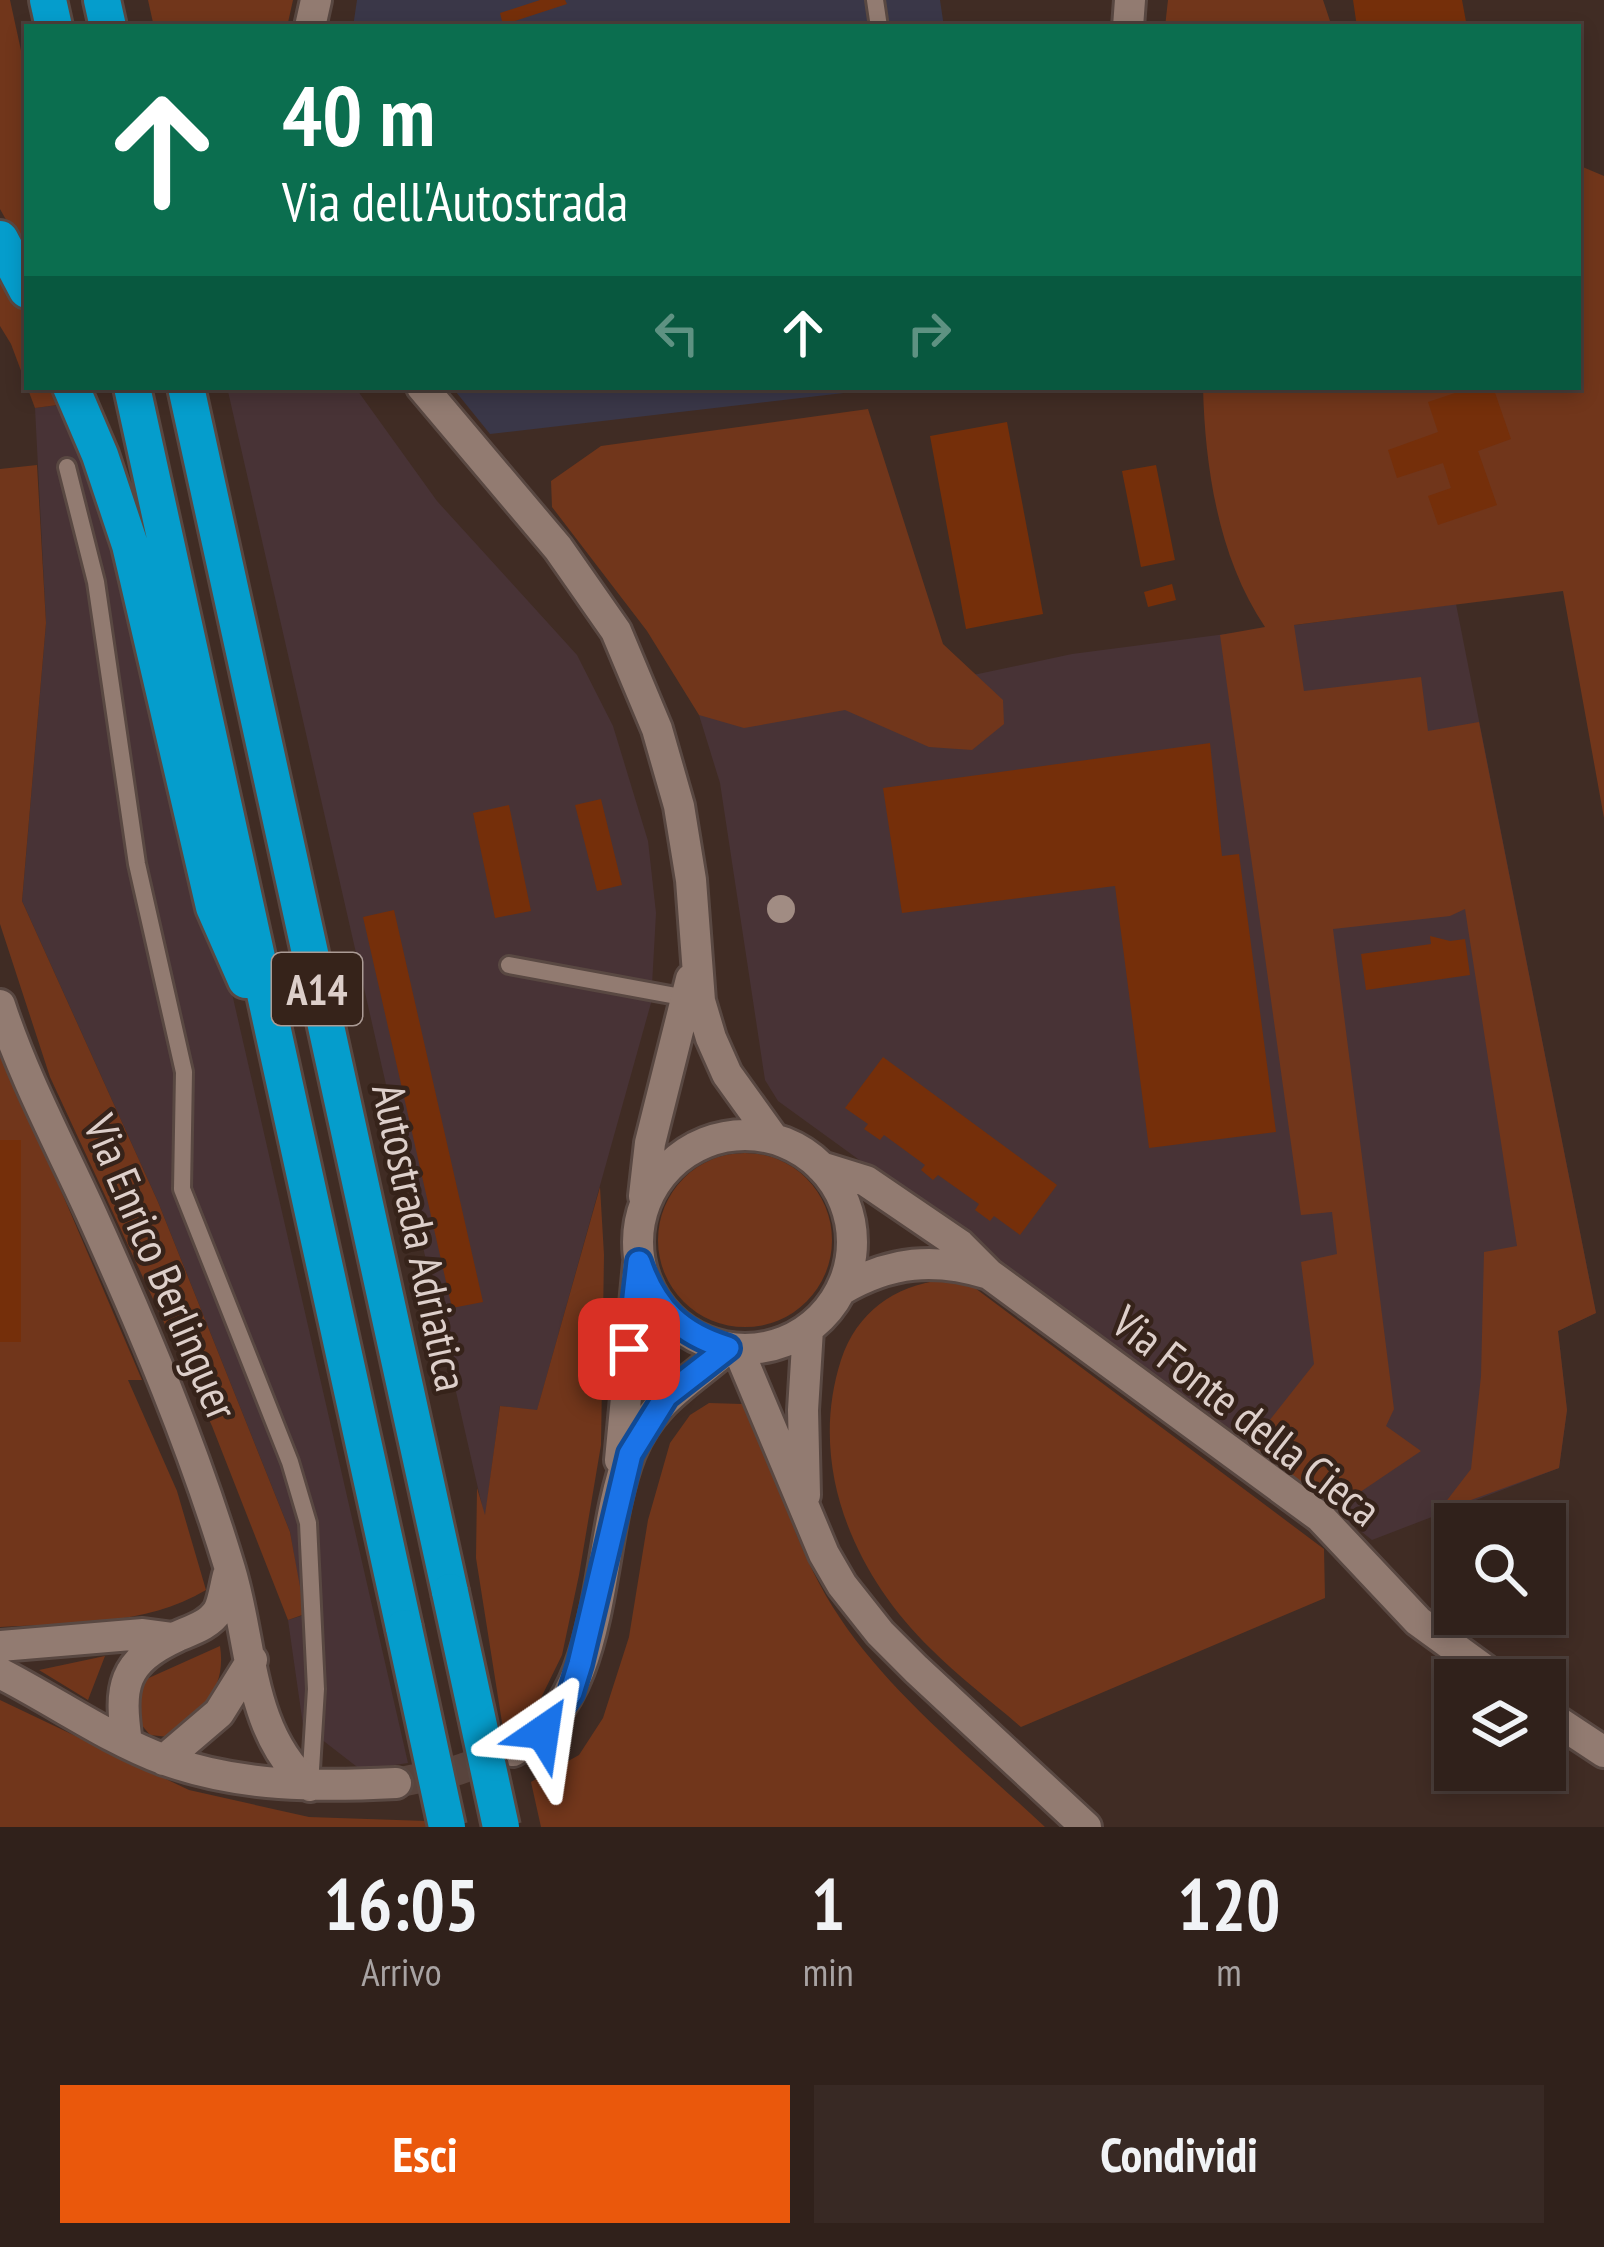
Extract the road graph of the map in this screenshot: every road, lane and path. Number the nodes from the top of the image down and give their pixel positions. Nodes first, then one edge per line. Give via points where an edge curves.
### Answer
1 (0, 239) edge
2 (24, 284) edge
3 (72, 390) edge
4 (134, 390) edge
5 (187, 390) edge
6 (425, 390) edge
7 (68, 467) dead end
8 (696, 962) junction
9 (509, 965) dead end
10 (687, 998) junction
11 (0, 1004) edge
12 (279, 1059) junction
13 (773, 1138) junction
14 (821, 1167) junction
15 (644, 1205) junction
16 (639, 1262) junction
17 (989, 1274) junction
18 (841, 1290) junction
19 (808, 1329) junction
20 (733, 1348) junction
21 (806, 1513) junction
22 (615, 1514) junction
23 (230, 1569) junction
24 (173, 1638) junction
25 (0, 1646) edge
26 (1470, 1659) edge
27 (252, 1660) junction
28 (0, 1673) edge
29 (1566, 1727) edge
30 (127, 1743) junction
31 (513, 1751) tunnel mouth
32 (1604, 1752) edge
33 (164, 1760) junction
34 (396, 1784) tunnel mouth
35 (310, 1786) junction
36 (447, 1827) edge
37 (501, 1827) edge
38 (1086, 1827) edge

1 - 2 highway
3 - 12 highway via 130,545 214,907
4 - 12 highway, A14
5 - 37 highway, Autostrada Adriatica / A14, bridge
6 - 8 street via 558,548 616,631 670,767
7 - 35 lane via 96,582 137,864 184,1072 182,1189 308,1523 316,1689
8 - 10 street
8 - 13 street via 711,1038
9 - 10 lane
10 - 15 street via 650,1143
11 - 23 street, Via Enrico Berlinguer via 189,1439
12 - 36 highway, A14, bridge
13 - 14 street
13 - 15 street via 747,1134 695,1146 673,1161
14 - 17 street, Via Fonte della Cieca via 866,1181
14 - 18 street via 851,1225
15 - 16 street
16 - 20 street via 654,1298 680,1328
16 - 22 street
17 - 18 street, Via Fonte della Cieca via 913,1263
17 - 26 street, Via Fonte della Cieca via 1320,1517 1418,1621
18 - 19 street
19 - 20 street via 775,1345
19 - 21 street
20 - 21 street
20 - 22 street via 653,1411 630,1454
21 - 38 street via 842,1586 880,1633
22 - 31 street via 571,1693 543,1732
23 - 24 street via 218,1612
23 - 27 street, Via Enrico Berlinguer
24 - 25 street
24 - 30 street via 125,1679
27 - 33 street via 219,1713
27 - 35 street, Via Enrico Berlinguer via 273,1744
28 - 30 street
29 - 32 street
30 - 33 street
33 - 35 street
34 - 35 street

